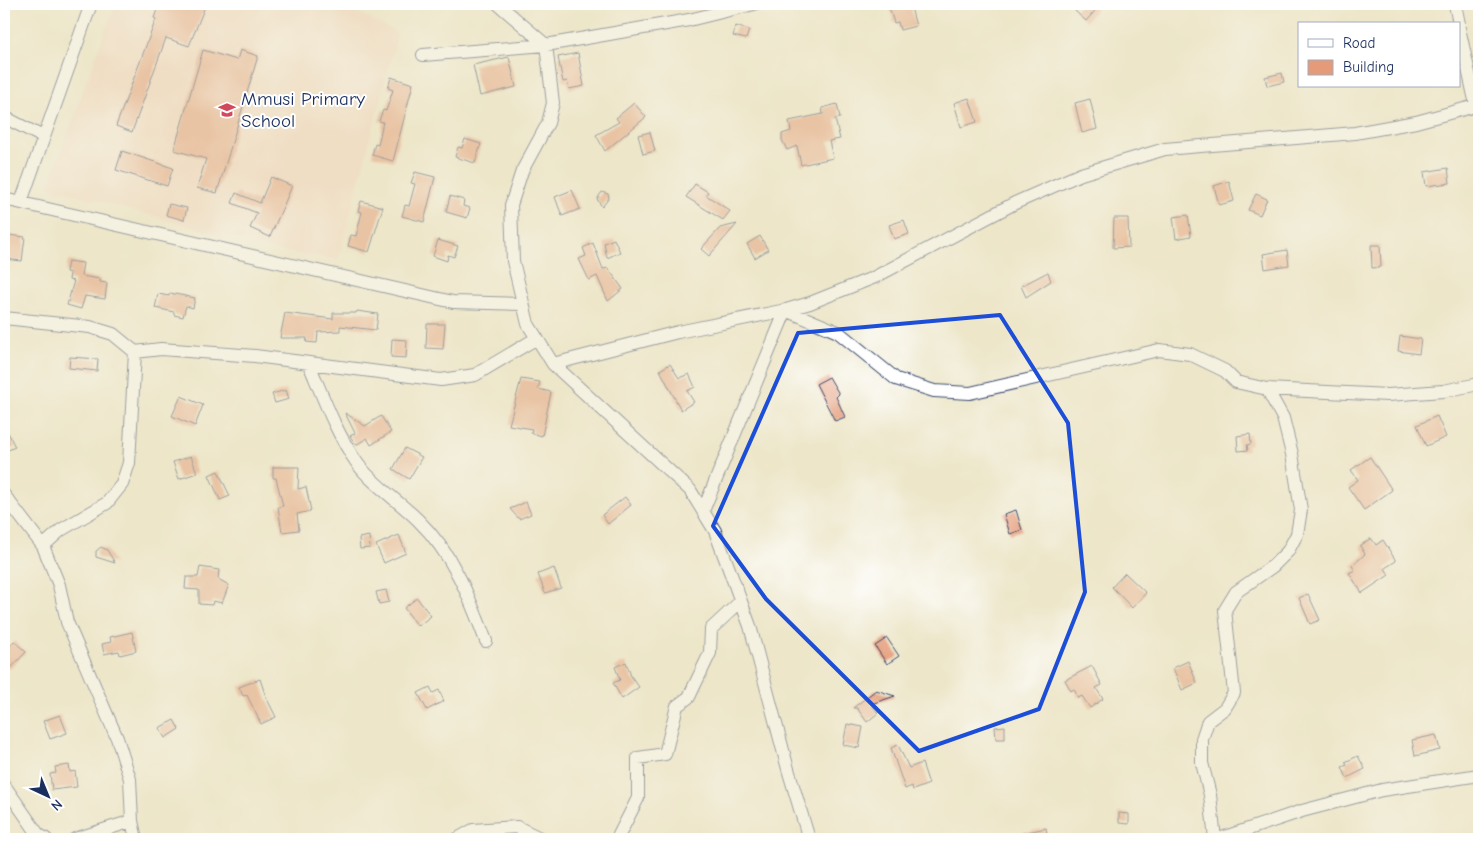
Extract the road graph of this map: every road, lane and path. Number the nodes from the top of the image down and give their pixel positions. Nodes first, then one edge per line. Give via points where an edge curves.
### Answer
1 (91, 4) edge
2 (498, 4) edge
3 (754, 4) edge
4 (1455, 4) edge
5 (1458, 22) edge
6 (1460, 32) edge
7 (546, 45) junction
8 (424, 55) dead end
9 (1478, 105) edge
10 (4, 117) edge
11 (43, 137) junction
12 (4, 199) edge
13 (21, 202) junction
14 (522, 304) junction
15 (786, 310) junction
16 (4, 318) edge
17 (537, 338) junction
18 (135, 352) junction
19 (309, 364) junction
20 (553, 364) junction
21 (1479, 384) edge
22 (1267, 389) junction
23 (4, 496) edge
24 (703, 511) junction
25 (42, 546) junction
26 (741, 601) junction
27 (486, 641) dead end
28 (1479, 775) edge
29 (4, 785) edge
30 (132, 821) junction
31 (46, 839) edge
32 (75, 839) edge
33 (136, 839) edge
34 (457, 839) edge
35 (542, 839) edge
36 (618, 839) edge
37 (809, 839) edge
38 (1217, 839) edge

1 - 11 street
2 - 7 street
3 - 7 street via 690,20
4 - 5 street
6 - 9 street
7 - 8 street
7 - 14 street via 554,103 510,205 513,261
9 - 15 street via 1416,122 1355,133 1165,149 1073,178 1015,203 875,277
10 - 11 street
11 - 13 street
12 - 13 street
13 - 14 street via 453,302
14 - 17 street via 528,324
15 - 20 street via 678,332
15 - 22 street via 838,332 896,379 934,391 970,393 1159,350 1190,354 1225,371 1236,382
15 - 24 street
16 - 18 street via 90,327 113,334
17 - 19 street via 475,375 441,380
17 - 20 street
18 - 19 street via 188,350
18 - 25 street via 129,464 122,484 107,503 61,530
19 - 27 street via 357,463 419,521 446,552 465,586
20 - 24 street via 690,490
21 - 22 street via 1443,392 1388,395
22 - 38 street via 1283,418 1300,510 1297,534 1288,551 1236,592 1225,610 1234,692 1225,708 1208,721 1202,739 1202,763
23 - 25 street
24 - 26 street via 715,531
25 - 30 street via 59,585 67,622 117,738 130,778
26 - 36 street via 711,628 710,653 689,698 677,706 665,754 638,758 638,798
26 - 37 street
28 - 38 street via 1382,790 1302,811
29 - 31 street via 38,834
30 - 32 street
30 - 33 street
34 - 35 street via 473,830 517,827

